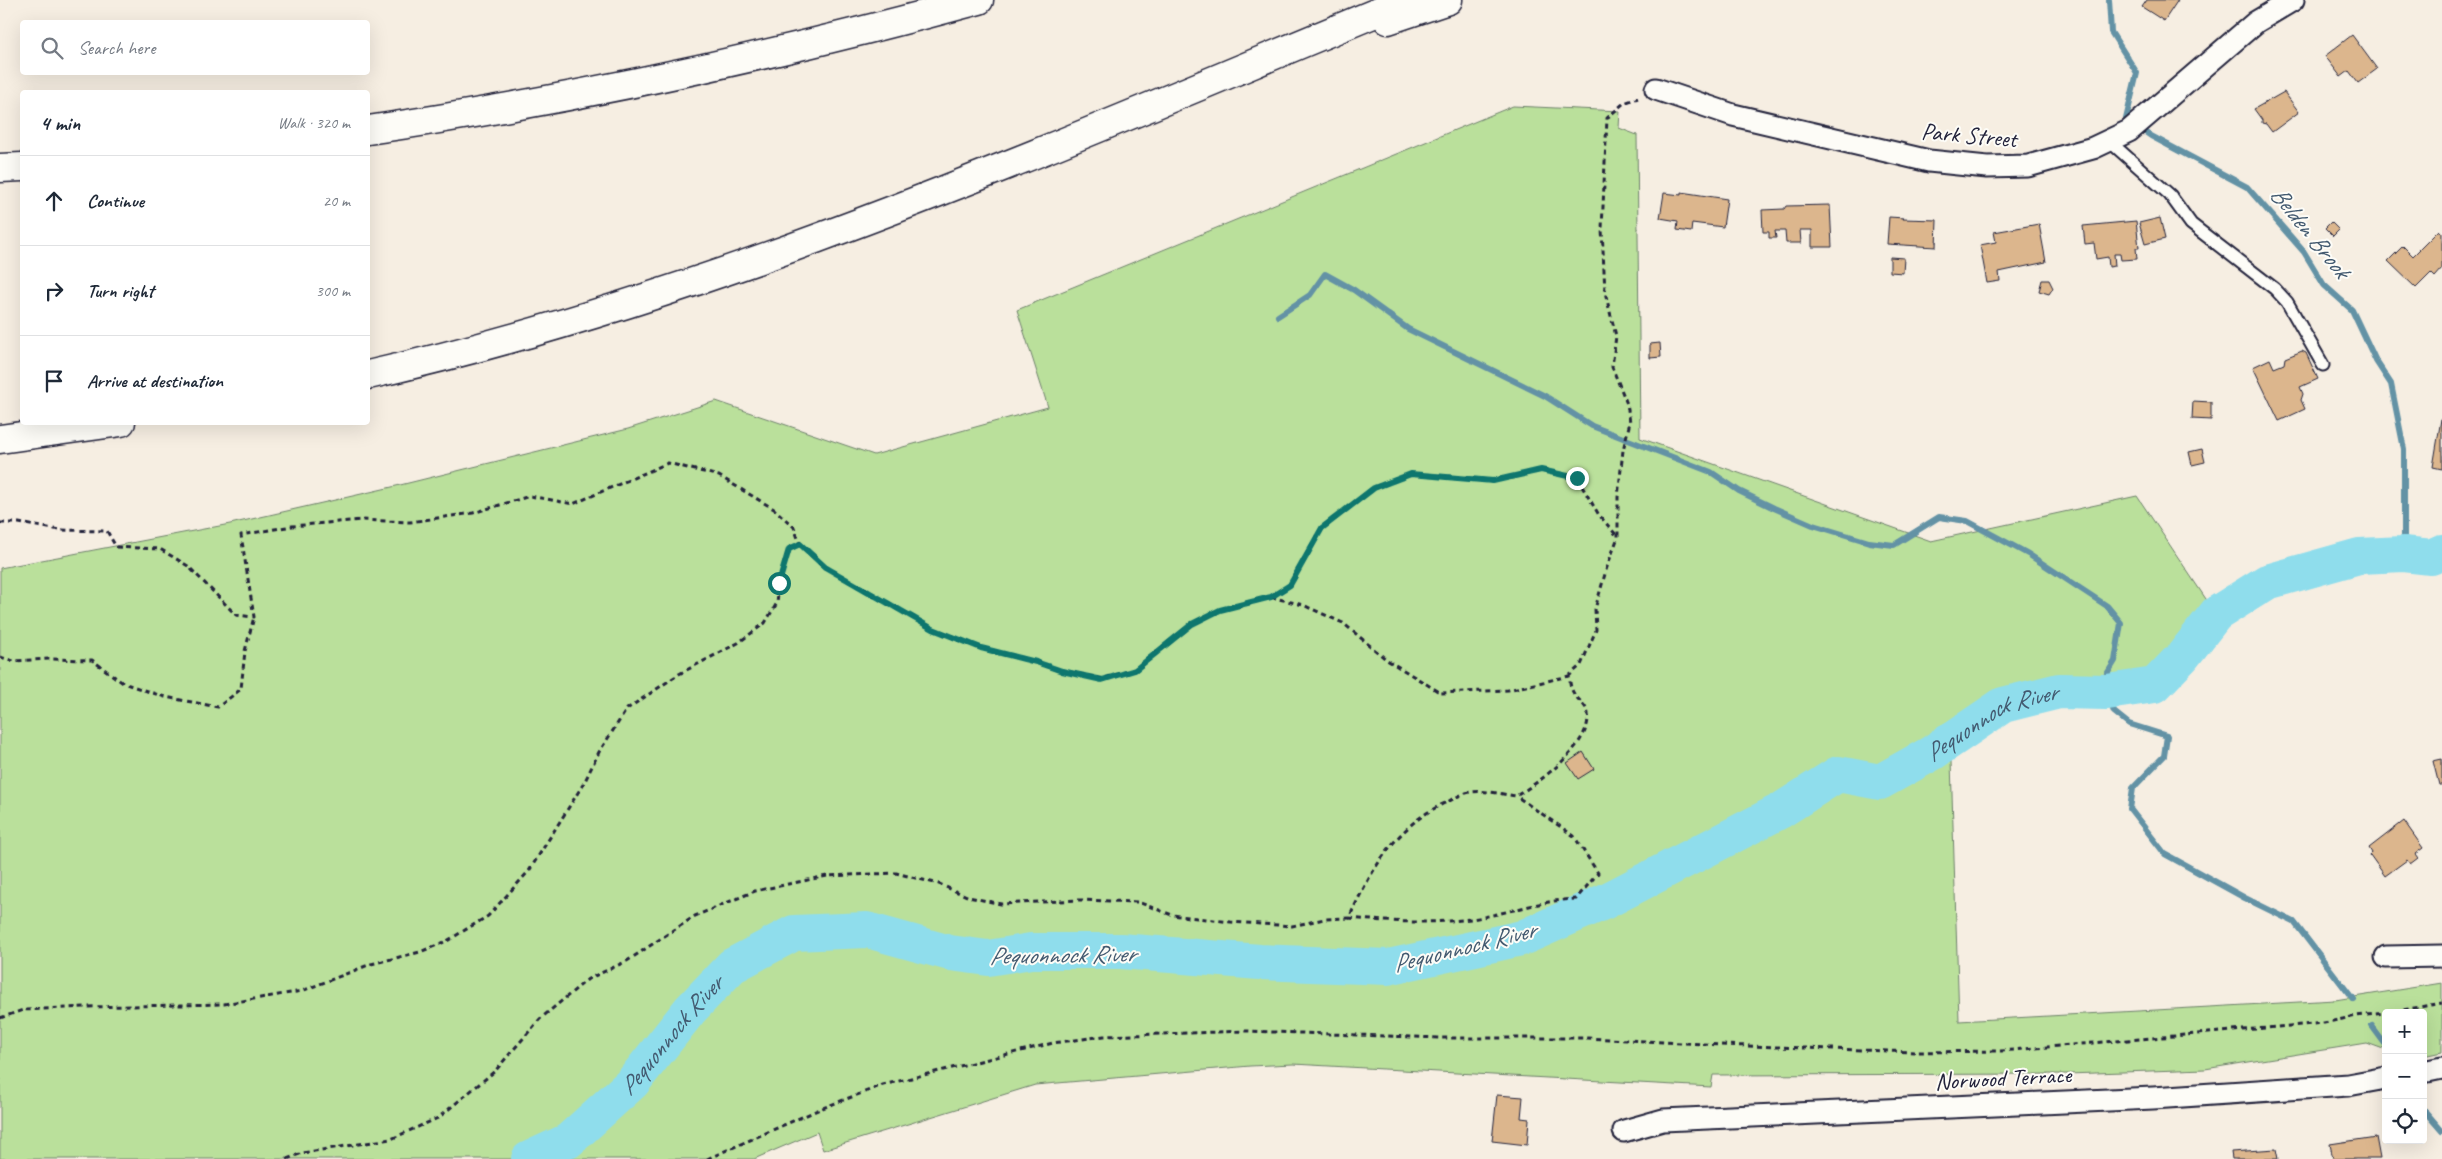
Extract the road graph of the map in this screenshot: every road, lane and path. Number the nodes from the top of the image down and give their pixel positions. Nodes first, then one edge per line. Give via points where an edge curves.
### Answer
1 (978, 0) edge
2 (1407, 0) edge
3 (1448, 0) edge
4 (2293, 0) edge
5 (1225, 74) junction
6 (1656, 89) joint
7 (370, 130) edge
8 (2108, 140) junction
9 (20, 167) edge
10 (0, 168) edge
11 (2323, 365) dead end
12 (370, 374) edge
13 (100, 425) edge
14 (0, 439) edge
15 (0, 523) edge
16 (1618, 537) junction
17 (800, 544) junction
18 (1271, 597) junction
19 (254, 617) junction
20 (0, 657) edge
21 (1568, 676) junction
22 (1516, 796) junction
23 (1349, 918) junction
24 (2442, 956) edge
25 (2386, 957) dead end
26 (2442, 1003) edge
27 (2408, 1009) edge
28 (2382, 1013) edge
29 (0, 1018) edge
30 (2442, 1068) edge
31 (2427, 1071) edge
32 (2382, 1079) edge
33 (1624, 1131) dead end
34 (287, 1159) edge
35 (706, 1159) edge

1 - 7 highway via 695,71
2 - 5 highway
3 - 5 highway
4 - 8 street, Park Street via 2256,22 2136,125
5 - 12 highway via 888,212 740,267 552,328
6 - 8 street, Park Street via 1733,115 1929,161 1987,167 2028,166 2092,148
6 - 16 path via 1624,103 1607,118 1602,229 1605,292 1616,336 1612,367 1627,404 1630,422 1623,450 1617,510
8 - 11 lane via 2170,195 2191,224 2275,289 2287,302
9 - 10 highway
13 - 14 highway
15 - 19 path via 60,530 107,531 116,547 160,549 188,566 236,615
16 - 18 path via 1599,515 1577,478 1541,470 1493,481 1411,474 1374,488 1322,528 1290,585
16 - 21 path via 1594,609 1596,630 1581,665
17 - 18 path via 825,567 933,629 981,648 1102,680 1135,670 1192,624 1220,610
17 - 19 path via 794,527 774,508 719,476 668,464 573,504 530,496 472,513 410,522 361,520 241,534
17 - 29 path via 789,549 777,602 765,623 738,643 679,674 627,709 528,871 488,916 447,941 420,952 370,964 302,991 224,1004 23,1010
18 - 21 path via 1302,605 1343,623 1387,660 1441,693 1508,690
19 - 20 path via 245,651 241,689 218,707 166,697 123,683 92,660 49,658 14,661
21 - 22 path via 1573,692 1588,712 1588,728 1545,779
22 - 23 path via 1467,793 1428,811 1394,840 1368,878
22 - 23 path via 1574,836 1591,860 1598,873 1576,899 1554,900 1471,919 1398,923
23 - 34 path via 1292,926 1172,915 1138,902 1080,900 1001,904 896,873 827,876 755,890 695,916 627,961 588,979 540,1019 495,1071 438,1118 391,1139 302,1153
24 - 25 street
26 - 27 path
28 - 35 path via 2324,1022 2001,1051 1852,1051 1588,1038 1441,1038 1246,1031 1104,1036 1053,1043 883,1085 820,1108
30 - 31 street
32 - 33 street, Norwood Terrace via 2348,1085 2153,1098 1663,1120

